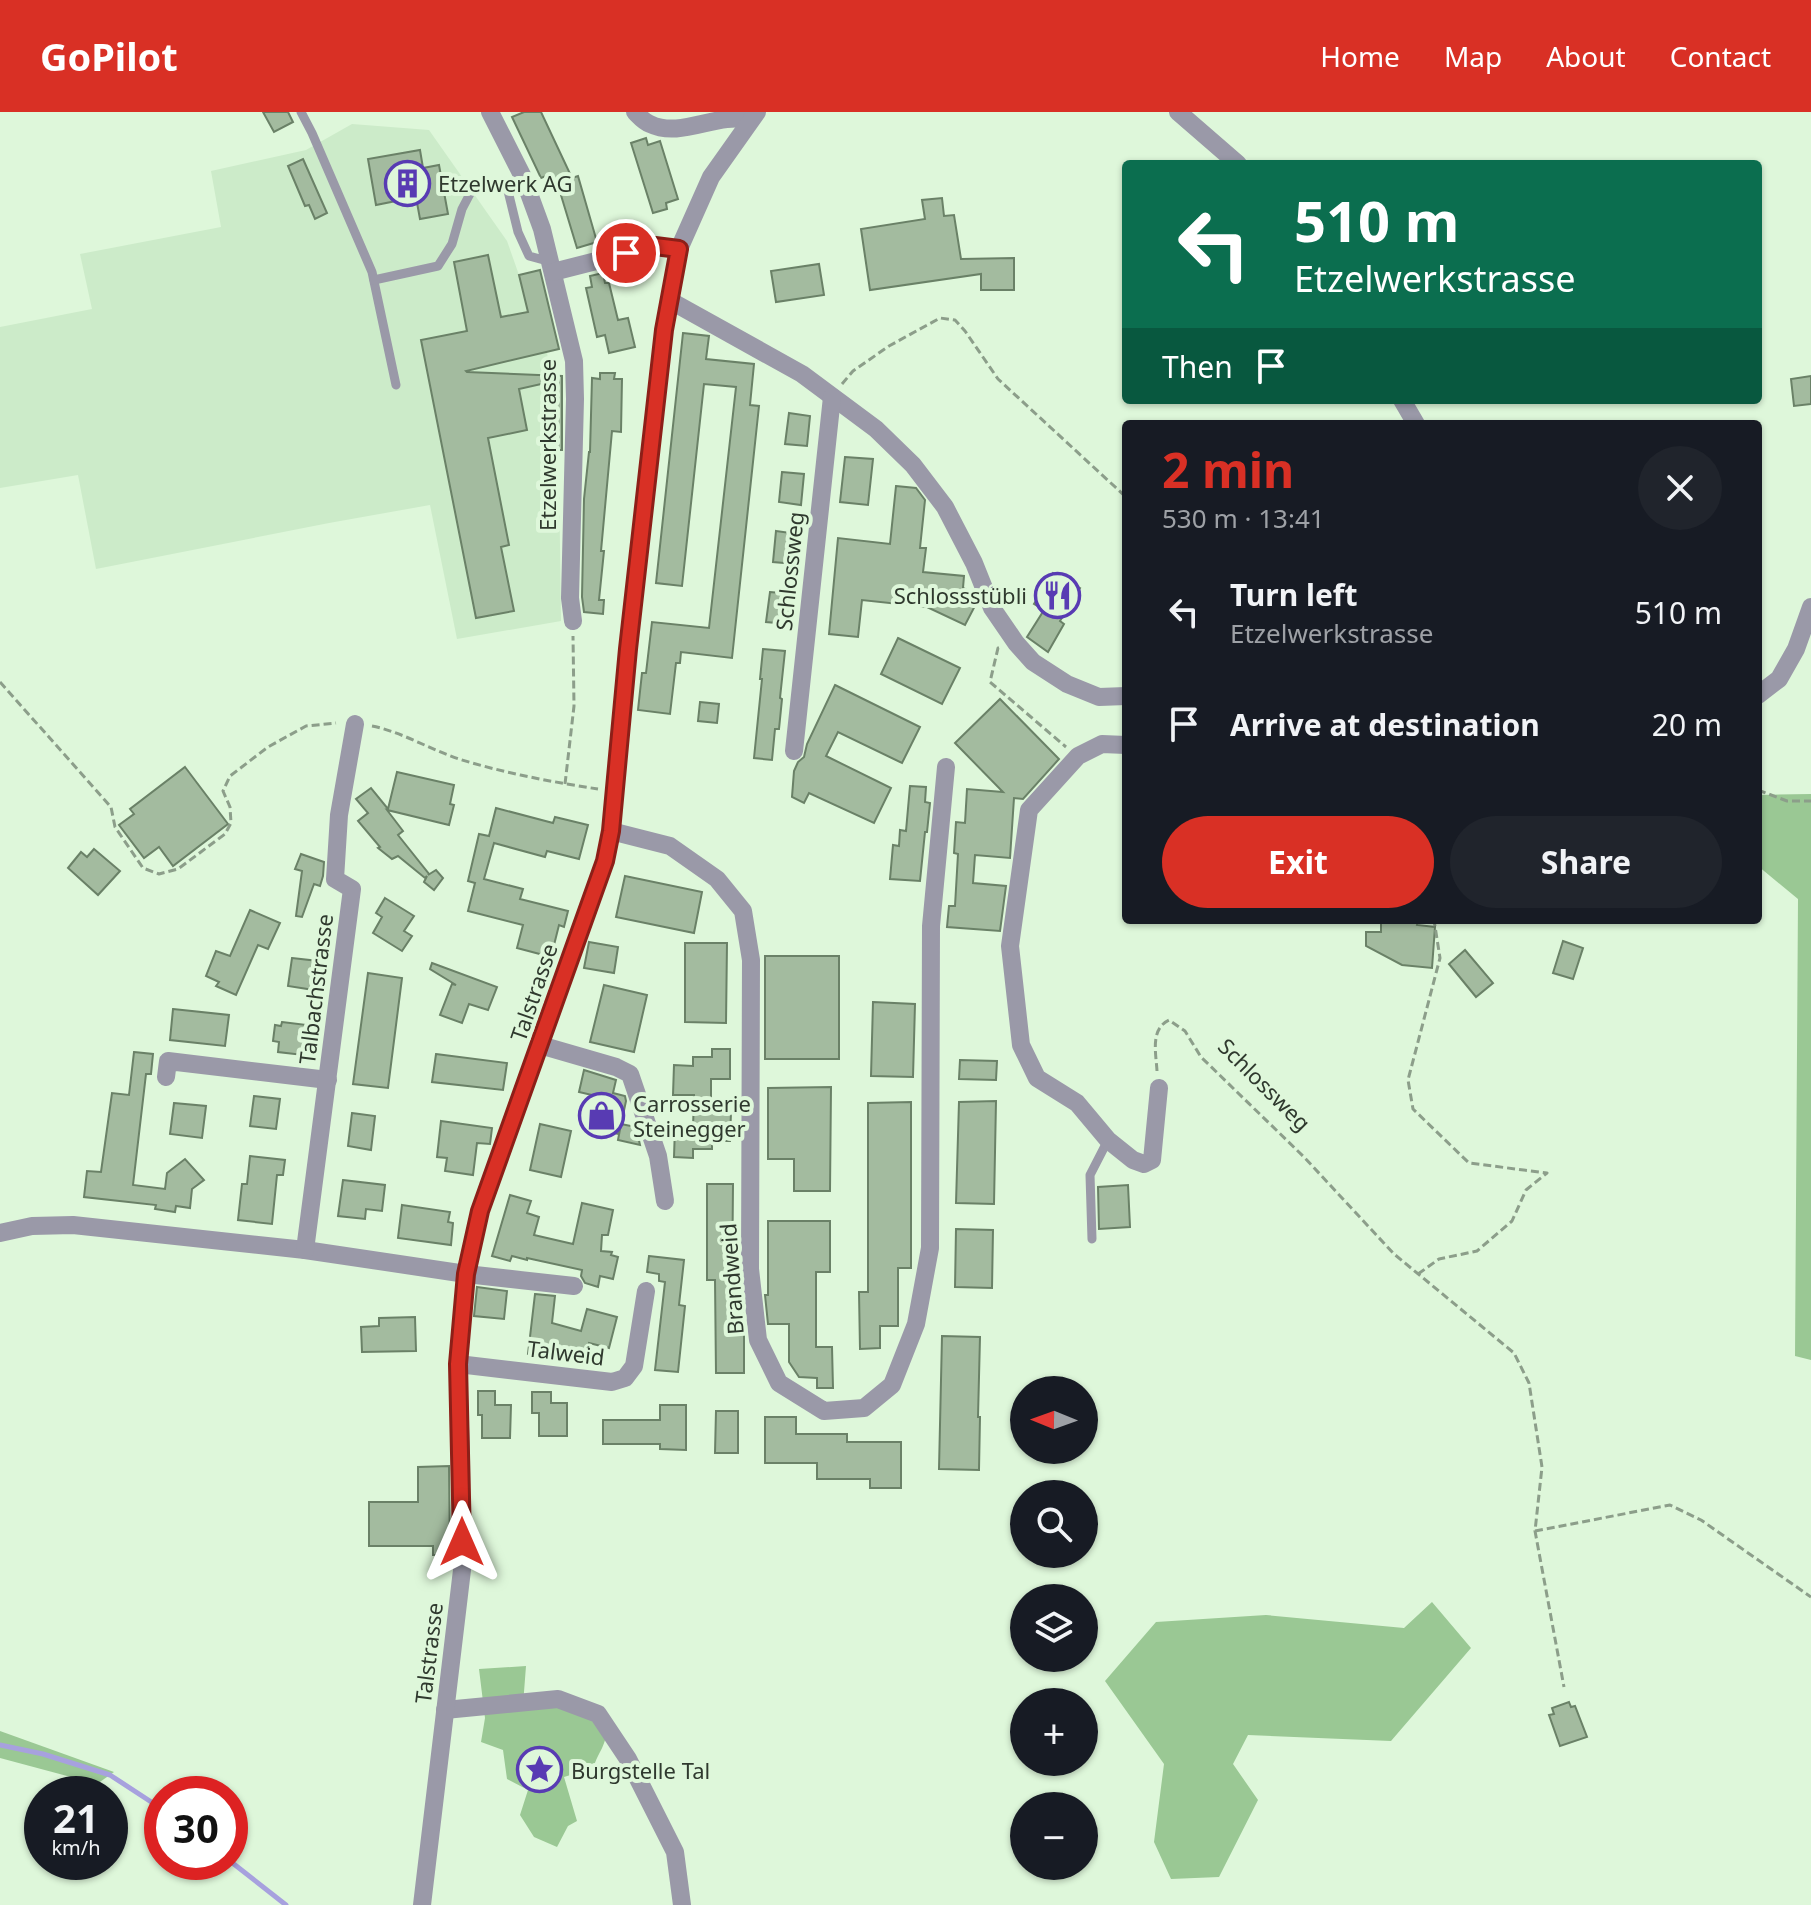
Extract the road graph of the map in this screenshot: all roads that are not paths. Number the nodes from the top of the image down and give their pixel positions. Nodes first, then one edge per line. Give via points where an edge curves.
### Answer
1 (301, 112) edge
2 (490, 112) edge
3 (635, 112) edge
4 (1178, 112) edge
5 (753, 116) edge
6 (1233, 160) edge
7 (679, 249) junction
8 (552, 267) junction
9 (374, 280) junction
10 (669, 300) junction
11 (396, 385) dead end
12 (832, 397) junction
13 (1811, 607) edge
14 (573, 621) road end
15 (1762, 692) edge
16 (1122, 696) edge
17 (355, 724) road end
18 (1122, 745) edge
19 (794, 751) dead end
20 (946, 767) dead end
21 (611, 831) junction
22 (540, 1045) junction
23 (166, 1077) dead end
24 (328, 1080) junction
25 (1159, 1088) road end
26 (1108, 1140) junction
27 (665, 1201) dead end
28 (0, 1233) edge
29 (1092, 1239) dead end
30 (305, 1250) junction
31 (466, 1274) junction
32 (574, 1286) dead end
33 (646, 1291) dead end
34 (458, 1364) junction
35 (445, 1710) junction
36 (422, 1905) edge
37 (682, 1905) edge

1 - 9 lane
2 - 8 street, Etzelwerkstrasse via 523,177
3 - 5 street via 650,125 667,128 730,113
4 - 6 street
5 - 7 street, Talstrasse via 711,177
7 - 8 street via 655,246
7 - 10 street, Talstrasse
8 - 9 lane via 529,256 508,191 491,183 472,190 438,266
8 - 14 street, Etzelwerkstrasse via 574,361
9 - 11 lane
10 - 12 street via 802,374
10 - 21 street, Talstrasse
12 - 16 street via 913,465 945,507 992,608 1033,662 1099,697
12 - 19 street, Schlossweg
13 - 15 street via 1779,679
17 - 24 street, Talbachstrasse via 339,815 335,879 352,889
18 - 26 street via 1102,744 1078,756 1029,810 1010,946 1021,1045 1037,1078 1077,1103
20 - 21 street, Brandweid via 931,926 930,1248 916,1324 892,1385 864,1408 824,1411 779,1383 758,1340 750,1269 751,960 743,911 717,879 670,846
21 - 22 street, Talstrasse
22 - 27 street via 630,1074 658,1156
22 - 31 street, Talstrasse via 480,1211
23 - 24 street, Talbachstrasse via 168,1061
24 - 30 street, Talbachstrasse
25 - 26 street via 1152,1160 1133,1160
26 - 29 lane via 1090,1175
28 - 30 street via 73,1225
30 - 31 street
31 - 32 street
31 - 34 street, Talstrasse
33 - 34 street, Talweid via 634,1366 625,1378 612,1382
34 - 35 street, Talstrasse via 462,1570
35 - 36 street, Talstrasse
35 - 37 street via 558,1699 598,1714 628,1759 675,1852

